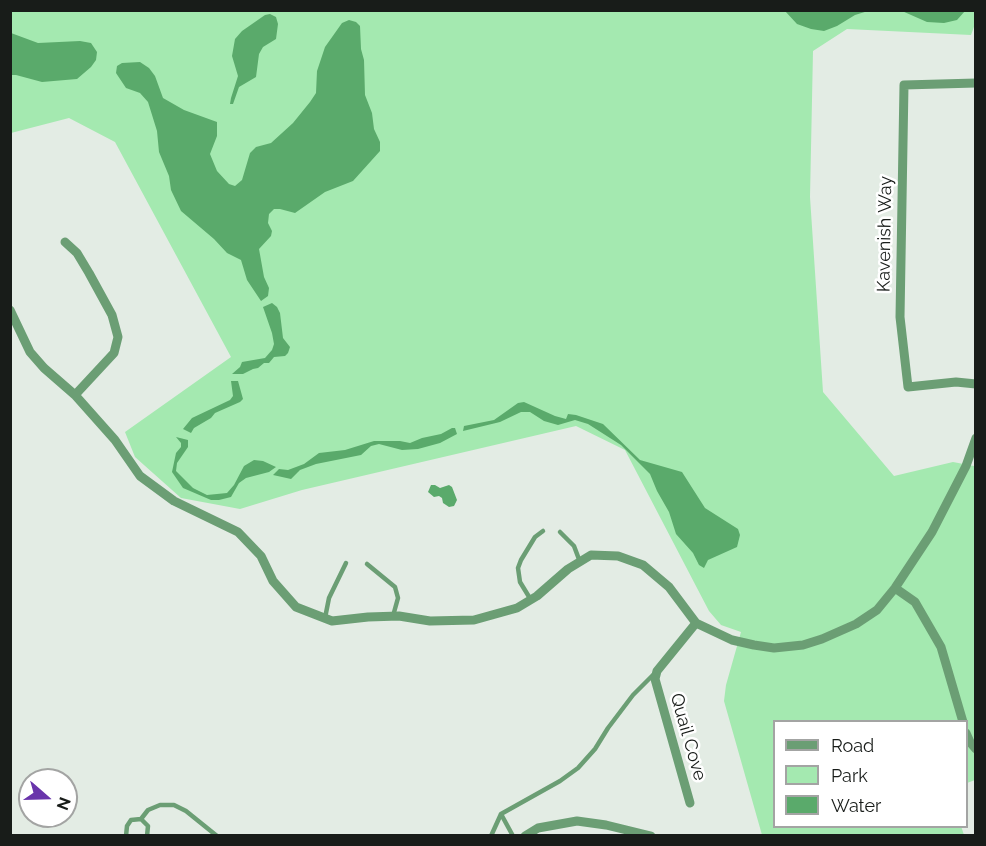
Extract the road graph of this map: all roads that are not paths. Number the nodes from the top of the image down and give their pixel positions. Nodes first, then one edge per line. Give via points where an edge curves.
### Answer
1 (975, 83) edge
2 (64, 242) dead end
3 (10, 310) edge
4 (975, 384) edge
5 (75, 395) junction
6 (975, 438) edge
7 (543, 531) dead end
8 (560, 532) dead end
9 (346, 562) dead end
10 (580, 562) junction
11 (367, 564) dead end
12 (895, 588) junction
13 (531, 600) junction
14 (393, 616) junction
15 (325, 618) junction
16 (696, 623) junction
17 (657, 671) junction
18 (962, 720) edge
19 (690, 803) dead end
20 (501, 814) junction
21 (141, 819) junction
22 (640, 834) edge
23 (126, 836) edge
24 (147, 836) edge
25 (217, 836) edge
26 (491, 836) edge
27 (513, 836) edge
28 (525, 836) edge
29 (651, 836) edge

1 - 4 street, Kavenish Way via 904,85 900,316 908,387
2 - 5 street via 77,253 89,273 112,315 118,337 114,353
3 - 5 street via 30,352
5 - 15 street via 115,440 140,476 174,501 238,532 261,556 273,581 296,607
6 - 12 street via 966,466 932,532
7 - 13 lane via 535,537 518,568 520,582
8 - 10 lane via 574,546
9 - 15 lane via 329,598
10 - 13 street
10 - 16 street via 591,555 618,556 643,564 669,587
11 - 14 lane via 395,587 398,598
12 - 16 street via 877,610 856,624 802,645 754,645 732,640
12 - 18 street via 915,602 941,647
13 - 14 street via 474,620 430,621
14 - 15 street via 332,621
16 - 17 street
17 - 19 street, Quail Cove via 656,687
17 - 20 lane via 633,695 578,768
20 - 26 lane
20 - 27 lane
21 - 23 lane via 131,820
21 - 24 lane via 148,826
21 - 25 lane via 148,810 174,805
22 - 28 street via 577,821 538,828
22 - 29 street

